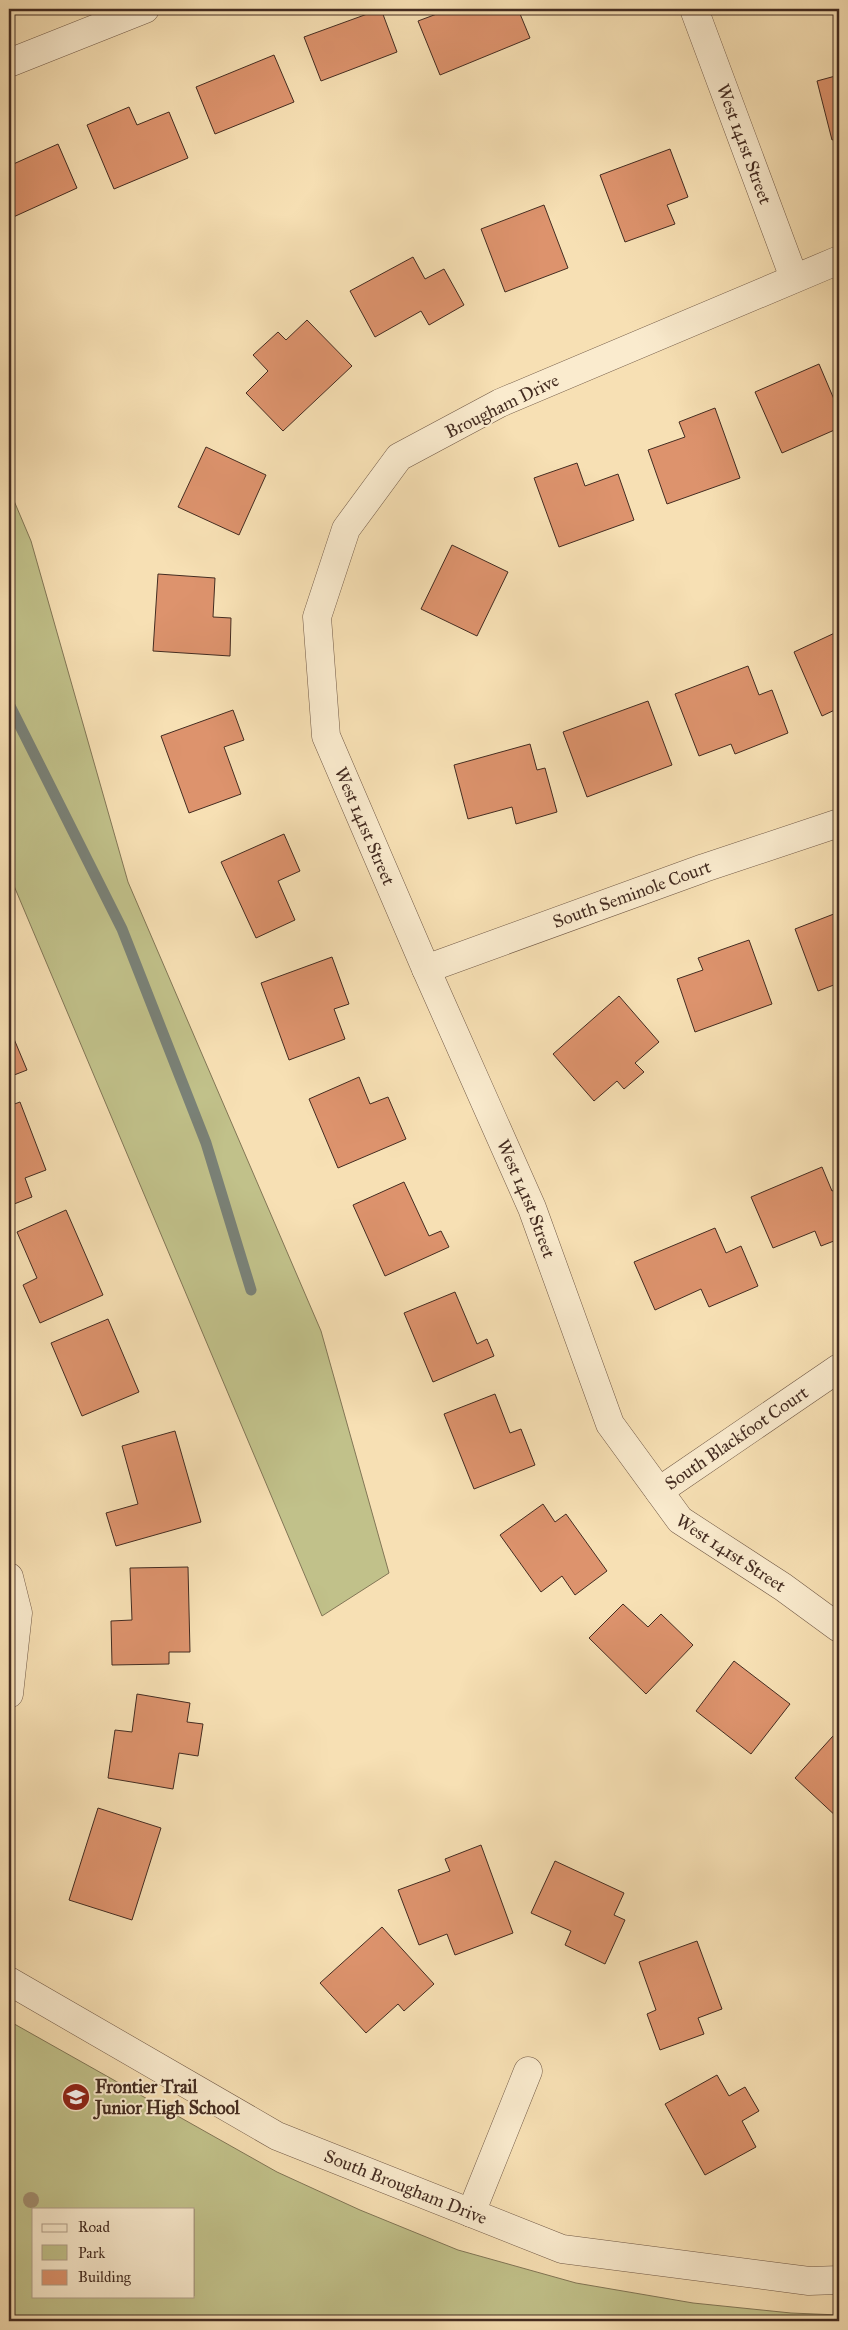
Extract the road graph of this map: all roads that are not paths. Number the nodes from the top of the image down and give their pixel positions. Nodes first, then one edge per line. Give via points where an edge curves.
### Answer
1 (145, 9) edge
2 (694, 9) edge
3 (9, 63) edge
4 (839, 260) edge
5 (794, 278) junction
6 (322, 687) joint
7 (839, 823) edge
8 (426, 969) junction
9 (839, 1368) edge
10 (659, 1491) junction
11 (9, 1577) edge
12 (839, 1628) edge
13 (9, 1694) edge
14 (9, 1981) edge
15 (528, 2071) dead end
16 (471, 2213) junction
17 (839, 2280) edge

1 - 3 street
2 - 5 street, West 141st Street
4 - 5 street, Brougham Drive
5 - 6 street, Brougham Drive via 500,403 398,457 346,529 317,617
6 - 8 street, West 141st Street via 326,736
7 - 8 street, South Seminole Court via 704,868
8 - 10 street, West 141st Street via 532,1208 610,1424
9 - 10 street, South Blackfoot Court
10 - 12 street, West 141st Street via 680,1520
11 - 13 street via 18,1612
14 - 16 street, South Brougham Drive via 278,2136
15 - 16 street
16 - 17 street, South Brougham Drive via 562,2249 809,2282

